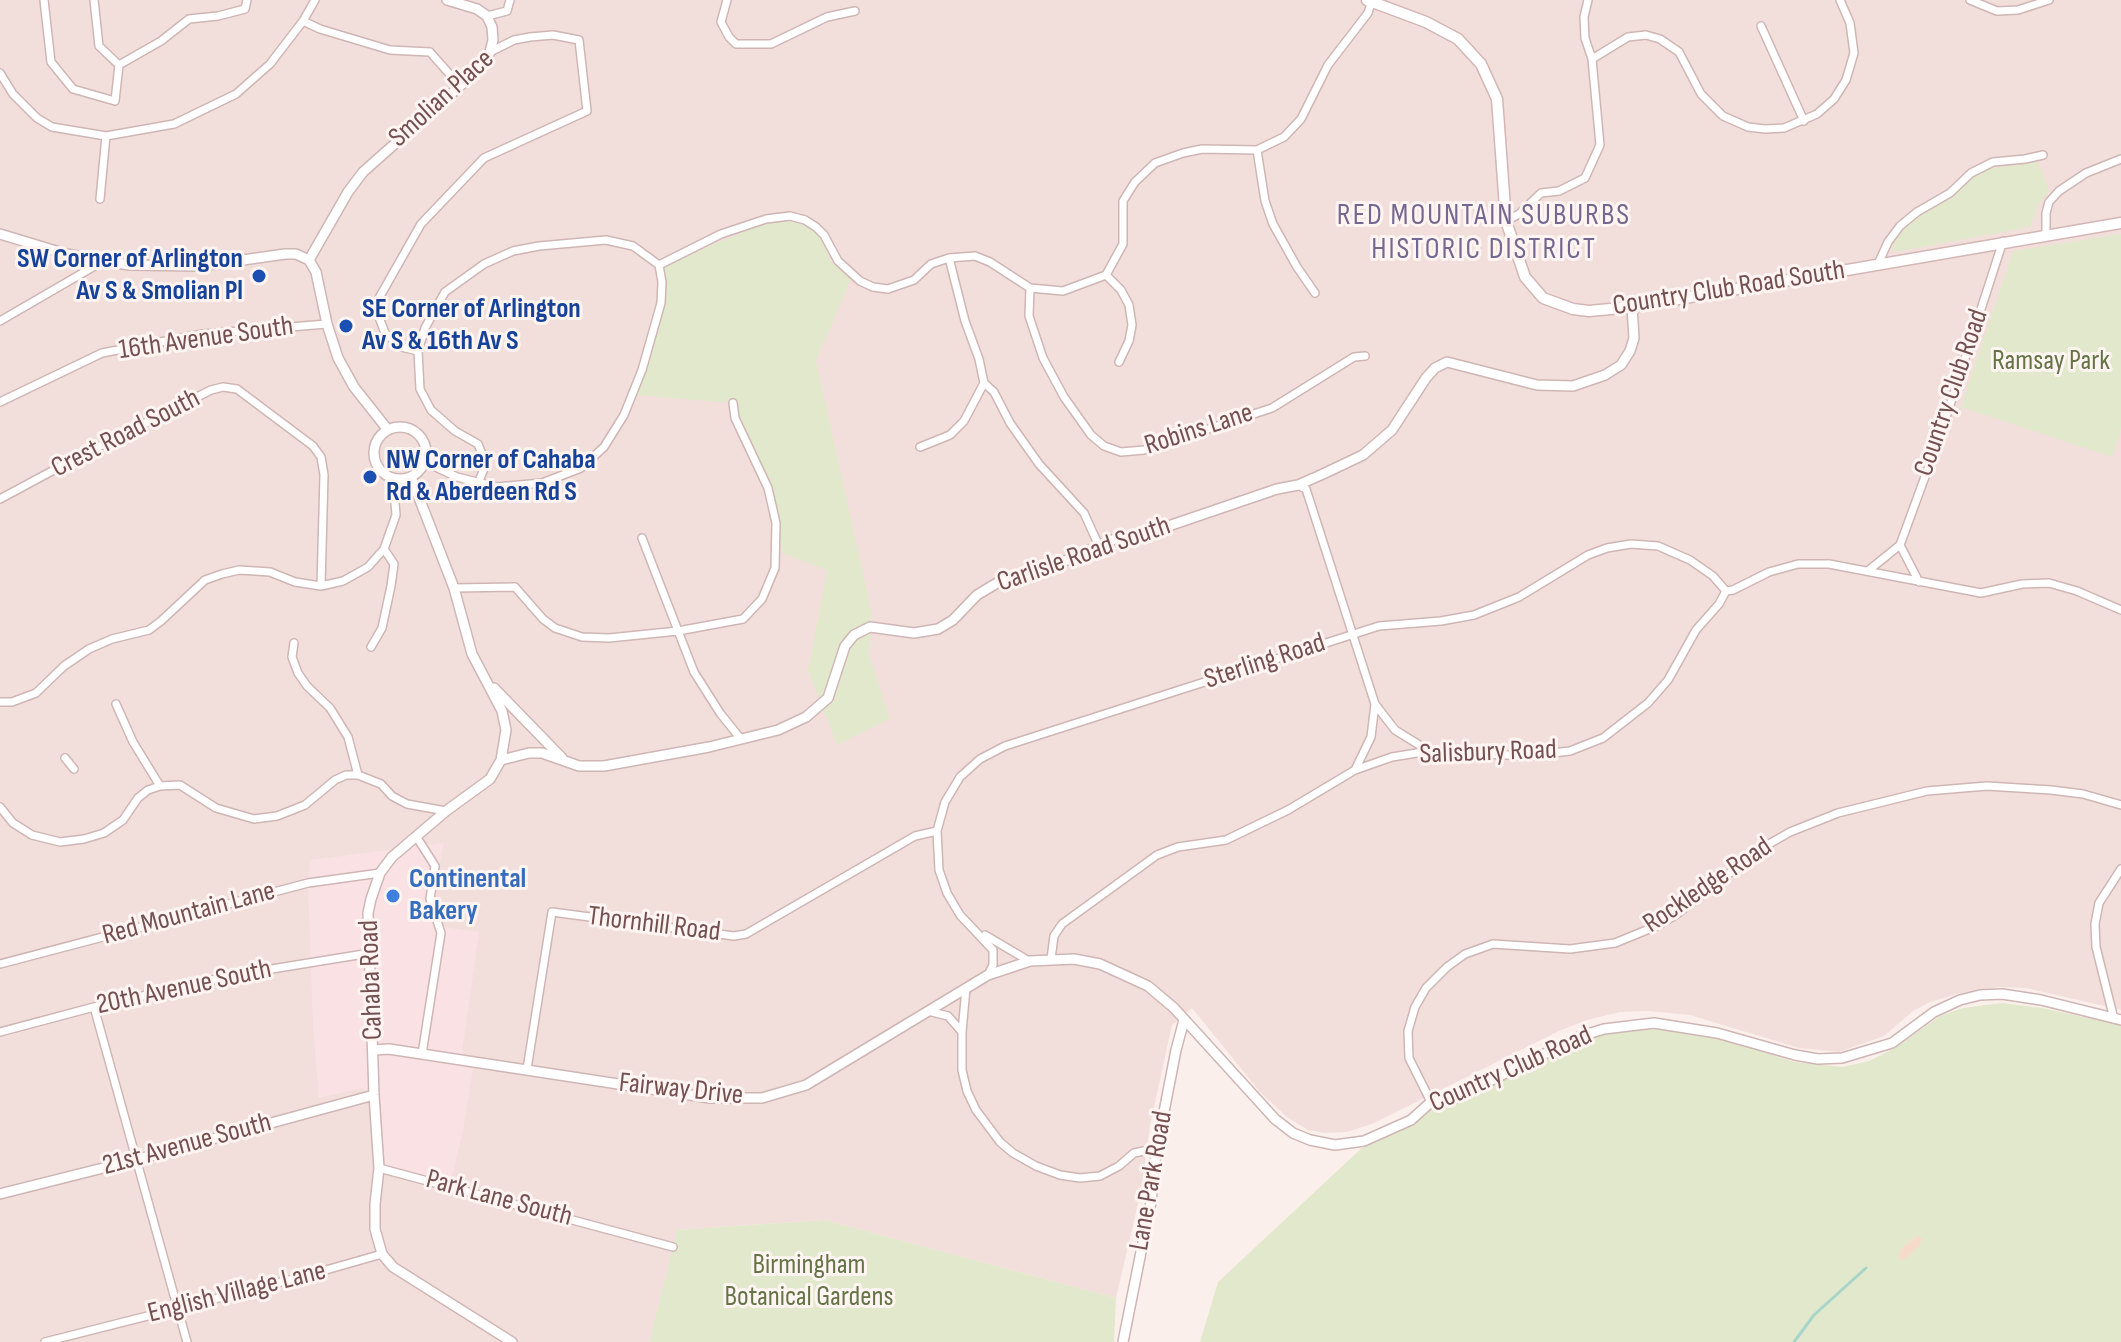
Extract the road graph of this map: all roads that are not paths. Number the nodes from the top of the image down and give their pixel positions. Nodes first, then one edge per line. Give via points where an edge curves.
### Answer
1 (44, 0) edge
2 (94, 0) edge
3 (247, 0) edge
4 (315, 0) edge
5 (447, 0) edge
6 (510, 0) edge
7 (727, 0) edge
8 (1588, 0) edge
9 (1840, 0) edge
10 (1970, 0) edge
11 (2049, 0) edge
12 (1370, 1) edge
13 (855, 11) dead end
14 (487, 16) junction
15 (303, 21) junction
16 (1761, 26) dead end
17 (490, 52) junction
18 (1592, 59) junction
19 (119, 65) junction
20 (0, 73) edge
21 (460, 86) junction
22 (1804, 121) junction
23 (106, 136) junction
24 (1257, 150) junction
25 (2043, 155) dead end
26 (2121, 159) edge
27 (100, 199) dead end
28 (1506, 221) junction
29 (2121, 223) edge
30 (0, 234) edge
31 (2046, 234) junction
32 (2003, 241) junction
33 (949, 258) junction
34 (97, 259) junction
35 (309, 260) junction
36 (1878, 264) junction
37 (659, 265) junction
38 (1106, 275) junction
39 (1030, 288) junction
40 (1315, 293) dead end
41 (1632, 307) junction
42 (0, 321) edge
43 (327, 324) junction
44 (418, 351) junction
45 (1365, 356) dead end
46 (1119, 362) dead end
47 (984, 383) junction
48 (0, 402) edge
49 (733, 403) dead end
50 (388, 430) junction
51 (920, 447) dead end
52 (425, 462) junction
53 (411, 477) junction
54 (393, 479) junction
55 (479, 481) junction
56 (1298, 485) junction
57 (0, 499) edge
58 (642, 538) dead end
59 (1900, 545) junction
60 (1099, 546) junction
61 (384, 549) junction
62 (1869, 570) junction
63 (1919, 582) junction
64 (321, 586) junction
65 (454, 588) junction
66 (1726, 591) junction
67 (2121, 610) edge
68 (678, 631) junction
69 (1354, 633) junction
70 (294, 643) dead end
71 (371, 647) dead end
72 (484, 677) junction
73 (0, 702) edge
74 (116, 704) dead end
75 (1375, 704) junction
76 (740, 738) junction
77 (1429, 751) junction
78 (65, 758) dead end
79 (563, 758) junction
80 (501, 760) junction
81 (74, 769) dead end
82 (1355, 770) junction
83 (358, 775) junction
84 (160, 786) junction
85 (2121, 805) edge
86 (0, 807) edge
87 (446, 811) junction
88 (937, 831) junction
89 (416, 836) junction
90 (2121, 869) edge
91 (380, 873) junction
92 (976, 930) junction
93 (370, 953) junction
94 (1051, 959) junction
95 (1030, 961) junction
96 (0, 964) edge
97 (988, 975) junction
98 (966, 988) junction
99 (94, 1007) junction
100 (928, 1011) junction
101 (2118, 1019) edge
102 (1184, 1020) junction
103 (0, 1032) edge
104 (962, 1032) junction
105 (374, 1050) junction
106 (422, 1054) junction
107 (527, 1069) junction
108 (374, 1095) junction
109 (1431, 1102) junction
110 (1156, 1153) junction
111 (135, 1160) junction
112 (379, 1168) junction
113 (0, 1194) edge
114 (673, 1247) dead end
115 (382, 1254) junction
116 (177, 1308) junction
117 (45, 1342) edge
118 (187, 1342) edge
119 (512, 1342) edge
120 (1123, 1342) edge

1 - 19 street via 51,62 73,89 115,101
2 - 19 street via 99,46
3 - 19 street via 245,9 189,19
4 - 15 street
5 - 14 street
6 - 14 street via 507,11
7 - 13 street via 721,22 736,44 771,44 827,17
8 - 18 street via 1585,38
9 - 22 street via 1854,53 1846,80 1834,99
10 - 11 street via 1997,11
12 - 24 street via 1368,13 1328,65 1301,119 1284,137
12 - 28 main road, Country Club Road South via 1458,39 1481,64 1497,99
14 - 17 street via 492,27
15 - 21 street via 390,50 430,52
15 - 23 street via 270,64 236,94 174,124
16 - 22 street
17 - 21 street, Smolian Place
17 - 44 street, Smolian Place via 530,37 579,40 587,111 484,158 421,224 379,298 377,312 385,333 401,347
18 - 22 street via 1628,37 1660,39 1679,52 1701,94 1723,116 1765,129
18 - 28 street via 1600,145 1591,168 1577,184 1541,193
20 - 23 street via 13,94 52,127
21 - 35 street, Smolian Place via 363,172
23 - 27 street
24 - 38 street via 1202,149 1155,163 1123,201 1123,244
24 - 40 street via 1273,224
25 - 36 street via 1993,162 1971,173 1900,226
26 - 31 street via 2059,191 2049,202
28 - 41 main road, Country Club Road South via 1525,277 1543,298 1589,311
29 - 31 main road, Country Club Road South
30 - 34 street
31 - 32 main road, Country Club Road South
32 - 36 main road, Country Club Road South
32 - 59 street, Country Club Road
33 - 37 street via 931,264 914,280 888,289 873,287 838,261 816,227 790,216 721,234
33 - 39 street via 978,257
33 - 47 street
34 - 35 street via 201,266 285,254
34 - 42 street via 93,267
35 - 43 street
36 - 41 main road, Country Club Road South
37 - 44 street via 633,246 606,240 513,251 445,292
37 - 55 street via 661,303 642,370 604,447 581,468 542,483 497,487
38 - 39 street via 1063,291
38 - 46 street via 1129,305 1132,325
39 - 45 street, Robins Lane via 1029,316 1064,397 1091,435 1121,452 1144,450 1272,408 1354,357
41 - 56 street, Carlisle Road South via 1630,351 1605,375 1573,386 1537,385 1447,362 1435,368 1392,430 1363,455
43 - 48 street, 16th Avenue South via 203,334 102,353
43 - 50 street via 354,387
44 - 55 street via 420,389 431,410 478,444 486,464
47 - 51 street via 964,421 950,435
47 - 60 street via 1039,464 1084,513
49 - 68 street via 768,488 776,523 775,568 762,599 743,619
50 - 52 street via 404,427 419,435
50 - 54 street via 377,440 374,457 383,474
52 - 53 street
52 - 55 street
53 - 54 street
53 - 65 street
54 - 61 street via 396,515
56 - 60 street, Carlisle Road South
56 - 69 street via 1306,489
57 - 64 street, Crest Road South via 211,390 237,389 321,457
58 - 68 street
59 - 62 street
59 - 63 street
60 - 76 street, Carlisle Road South via 997,583 938,629 914,633 870,627 854,635 845,646 828,698 806,717 778,730
61 - 64 street via 368,567
61 - 71 street via 394,564 382,628
62 - 63 street
62 - 66 street via 1798,564
63 - 67 street via 1981,593 2049,583
64 - 73 street via 239,570 205,580 149,630 89,649 36,693
65 - 68 street via 515,587 555,628 582,637
65 - 72 street via 472,654
66 - 69 street, Sterling Road via 1690,560 1658,546 1631,544 1588,555 1519,597 1474,615
66 - 77 street, Salisbury Road via 1668,680 1603,738 1570,751 1526,756
68 - 76 street via 702,685
69 - 75 street
69 - 88 street, Sterling Road via 1005,746 960,777 945,802
70 - 83 street via 298,673 348,737
72 - 79 street
72 - 80 street via 506,730
74 - 84 street
75 - 77 street via 1395,730
75 - 82 street via 1371,737
76 - 79 street, Carlisle Road South via 604,766 579,766
77 - 82 street, Salisbury Road
78 - 81 street
79 - 80 street, Carlisle Road South via 529,753
80 - 87 street, Cahaba Road via 490,779
82 - 94 street, Salisbury Road via 1226,840 1157,855 1062,924 1054,936
83 - 84 street via 335,780 305,805 254,819 216,808 180,785
83 - 87 street via 407,804
84 - 86 street via 138,798 123,820 84,839 60,842 32,835
85 - 109 street, Rockledge Road via 2051,790 1987,786 1927,791 1838,813 1790,832 1677,914 1615,943 1570,949 1493,944 1465,954 1426,988 1408,1031 1409,1058
87 - 89 street, Cahaba Road
88 - 92 street, Sterling Road via 939,870 947,893
88 - 107 street, Thornhill Road via 915,836 746,934 552,912
89 - 91 street, Cahaba Road
89 - 106 street via 435,866 430,899 441,933
90 - 101 street via 2099,903 2095,924 2096,947
91 - 93 street, Cahaba Road via 368,913
91 - 96 street, Red Mountain Lane via 308,883
92 - 95 street, Sterling Road
92 - 97 street, Sterling Road via 993,950
93 - 99 street, 20th Avenue South via 235,975
93 - 105 street, Cahaba Road
94 - 95 street, Fairway Drive
94 - 102 street, Country Club Road via 1100,964 1126,974 1148,986
95 - 97 street, Fairway Drive
97 - 98 street, Fairway Drive
98 - 100 street, Fairway Drive
98 - 104 street
99 - 103 street, 20th Avenue South
99 - 111 street
100 - 104 street via 948,1016
100 - 107 street, Fairway Drive via 806,1085 762,1098 710,1098
101 - 109 street, Country Club Road via 2041,1000 1980,995 1934,1012 1892,1043 1830,1059 1654,1023 1604,1029 1451,1100
102 - 109 street, Country Club Road via 1275,1119 1310,1140 1335,1145 1364,1141 1411,1120
102 - 110 street, Lane Park Road
104 - 110 street via 967,1091 976,1110 1013,1153 1060,1175 1080,1178 1100,1176 1134,1153
105 - 106 street, Fairway Drive
105 - 108 street, Cahaba Road
106 - 107 street, Fairway Drive
108 - 111 street, 21st Avenue South
108 - 112 street, Cahaba Road
110 - 120 street, Lane Park Road
111 - 113 street, 21st Avenue South
111 - 116 street
112 - 114 street, Park Lane South
112 - 115 street, Cahaba Road via 375,1229
115 - 116 street, English Village Lane
115 - 119 street via 393,1267
116 - 117 street, English Village Lane
116 - 118 street

